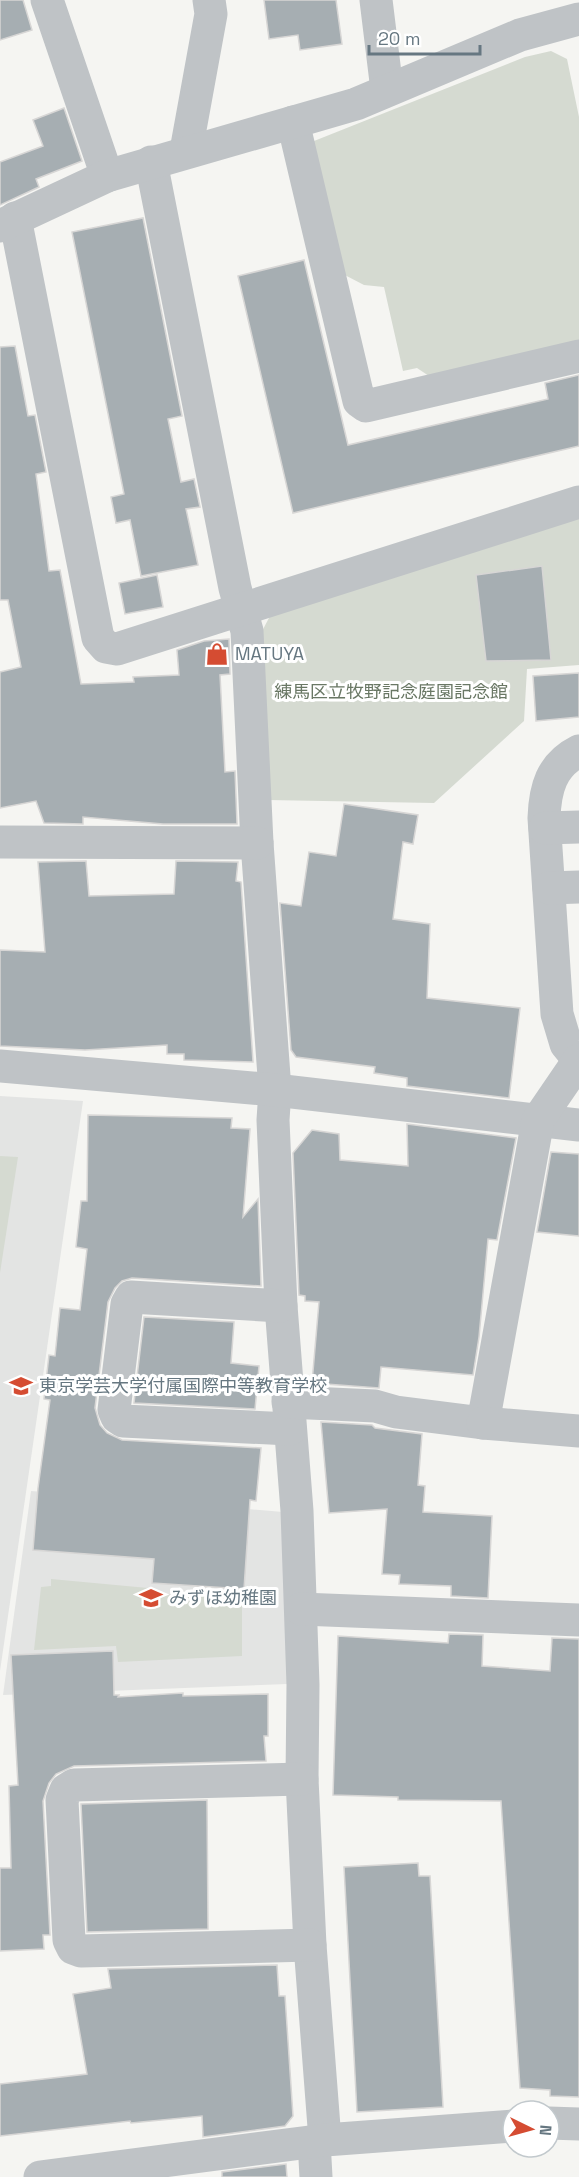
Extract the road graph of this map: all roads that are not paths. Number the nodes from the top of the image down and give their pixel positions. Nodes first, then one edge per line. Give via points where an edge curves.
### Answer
1 (47, 0) edge
2 (209, 0) edge
3 (376, 0) edge
4 (579, 19) edge
5 (387, 90) junction
6 (293, 122) junction
7 (186, 151) junction
8 (151, 162) junction
9 (107, 176) junction
10 (8, 222) edge
11 (579, 356) edge
12 (579, 502) edge
13 (243, 611) junction
14 (579, 751) edge
15 (579, 826) edge
16 (545, 828) junction
17 (0, 842) edge
18 (257, 843) junction
19 (564, 887) edge
20 (567, 984) edge
21 (579, 1060) edge
22 (0, 1066) edge
23 (275, 1090) junction
24 (538, 1120) junction
25 (579, 1125) edge
26 (281, 1306) junction
27 (289, 1415) junction
28 (483, 1423) junction
29 (579, 1431) edge
30 (301, 1609) junction
31 (579, 1620) edge
32 (302, 1779) junction
33 (310, 1945) junction
34 (561, 2124) edge
35 (579, 2124) edge
36 (501, 2127) edge
37 (319, 2140) junction
38 (40, 2177) edge
39 (316, 2177) edge

1 - 9 street
2 - 7 street via 211,14
3 - 5 street
4 - 5 street via 520,35
5 - 6 street via 356,104
6 - 7 street
6 - 11 street via 359,401 366,406
7 - 8 street
8 - 9 street
8 - 13 street via 235,588
9 - 10 street
10 - 13 street via 98,638 106,647 117,649
12 - 13 street
13 - 18 street
14 - 16 street via 563,762 551,778 545,797
15 - 16 street
16 - 19 street
17 - 18 street
18 - 23 street
19 - 20 street
20 - 21 street via 560,1029
21 - 24 street
22 - 23 street
23 - 24 street
23 - 26 street
24 - 25 street
24 - 28 street
26 - 27 street
26 - 27 street via 130,1297 114,1410 123,1421
27 - 28 street via 375,1406
27 - 30 street
28 - 29 street
30 - 31 street
30 - 32 street
32 - 33 street
32 - 33 street via 74,1785 66,1790 62,1800 69,1940 73,1948 81,1951
33 - 37 street
34 - 35 street
36 - 37 street
37 - 38 street
37 - 39 street

